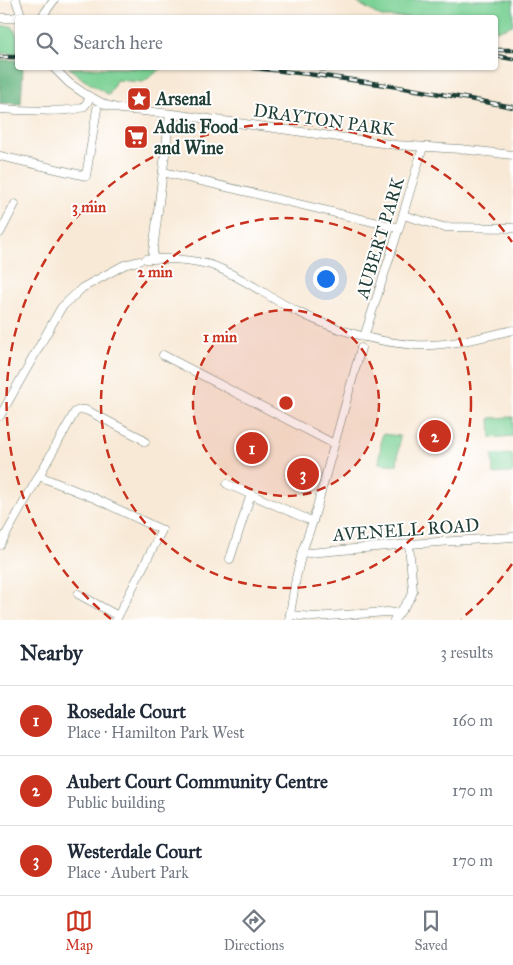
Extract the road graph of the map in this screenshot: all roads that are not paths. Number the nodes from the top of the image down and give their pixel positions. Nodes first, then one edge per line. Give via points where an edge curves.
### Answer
1 (16, 0) edge
2 (54, 0) edge
3 (22, 15) edge
4 (43, 15) edge
5 (15, 17) edge
6 (0, 18) edge
7 (56, 70) edge
8 (90, 98) junction
9 (0, 109) edge
10 (98, 109) dead end
11 (170, 114) junction
12 (422, 147) junction
13 (0, 156) edge
14 (513, 156) edge
15 (163, 172) junction
16 (15, 204) dead end
17 (403, 215) junction
18 (3, 220) edge
19 (399, 228) junction
20 (513, 228) edge
21 (0, 233) edge
22 (146, 260) junction
23 (513, 330) edge
24 (364, 337) junction
25 (361, 348) dead end
26 (163, 356) dead end
27 (0, 416) edge
28 (145, 442) dead end
29 (334, 444) junction
30 (39, 476) junction
31 (227, 484) dead end
32 (251, 494) junction
33 (313, 521) junction
34 (513, 537) edge
35 (409, 544) junction
36 (0, 545) edge
37 (302, 552) junction
38 (230, 559) dead end
39 (78, 594) dead end
40 (289, 617) edge
41 (117, 618) edge
42 (396, 618) edge

1 - 3 street
2 - 4 street
5 - 6 street
7 - 8 street, DRAYTON PARK
8 - 9 street via 80,108 52,111
8 - 11 street, DRAYTON PARK via 121,109
10 - 13 street via 86,176
11 - 12 street, DRAYTON PARK
11 - 15 street
12 - 14 street, DRAYTON PARK
12 - 17 street, AUBERT PARK
15 - 19 street
15 - 22 street
16 - 18 street
17 - 19 street, AUBERT PARK
17 - 20 street via 442,227
18 - 21 street
19 - 24 street, AUBERT PARK
22 - 24 street via 184,260 211,265 298,312
22 - 27 street via 124,265 82,288 61,308
23 - 24 street via 478,338 416,345
25 - 29 street
26 - 29 street
28 - 30 street via 79,410 72,415
29 - 33 street
30 - 36 street
30 - 41 street via 162,530
31 - 32 street
32 - 33 street
32 - 38 street
33 - 37 street
34 - 35 street, AVENELL ROAD
35 - 37 street, AVENELL ROAD
35 - 42 street via 413,591
37 - 40 street
39 - 41 street
40 - 42 street via 388,612 395,613

